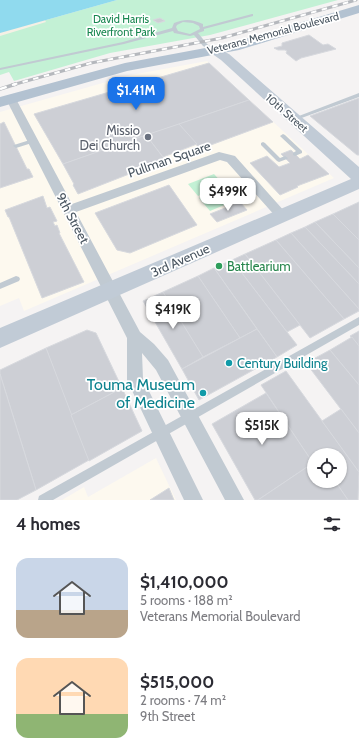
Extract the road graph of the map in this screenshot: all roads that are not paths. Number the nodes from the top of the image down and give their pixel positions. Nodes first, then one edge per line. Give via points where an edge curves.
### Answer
1 (359, 9) edge
2 (252, 15) dead end
3 (203, 28) junction
4 (174, 30) junction
5 (196, 34) junction
6 (214, 51) junction
7 (0, 69) edge
8 (359, 95) edge
9 (5, 100) edge
10 (294, 118) junction
11 (283, 136) dead end
12 (33, 141) junction
13 (263, 144) dead end
14 (16, 146) dead end
15 (295, 154) dead end
16 (285, 158) dead end
17 (359, 176) edge
18 (359, 182) edge
19 (69, 210) junction
20 (281, 215) junction
21 (16, 279) dead end
22 (0, 286) edge
23 (110, 290) junction
24 (359, 322) edge
25 (135, 337) junction
26 (0, 338) edge
27 (191, 418) junction
28 (162, 434) junction
29 (43, 500) edge
30 (194, 500) edge
31 (235, 500) edge

1 - 6 main road, Veterans Memorial Boulevard
2 - 3 lane
3 - 4 lane via 198,23 184,21 175,24
3 - 5 lane
4 - 5 lane via 185,35
4 - 7 lane
5 - 6 lane
6 - 9 main road, Veterans Memorial Boulevard via 125,67
6 - 10 street, 10th Street via 225,57
8 - 10 lane
9 - 12 street, 9th Street
10 - 17 street, 10th Street
11 - 15 lane via 300,152
12 - 14 lane
12 - 19 street, 9th Street
13 - 16 lane via 279,160
18 - 20 street, 3rd Avenue
19 - 20 street, Pullman Square via 219,156 231,160
19 - 23 street, 9th Street
20 - 23 street, 3rd Avenue
21 - 22 lane
23 - 25 street, 9th Street
23 - 26 street, 3rd Avenue
24 - 27 lane
25 - 27 street, 9th Street via 156,356
25 - 28 street via 135,380
27 - 28 lane
27 - 31 street, 9th Street
28 - 29 lane
28 - 30 street

